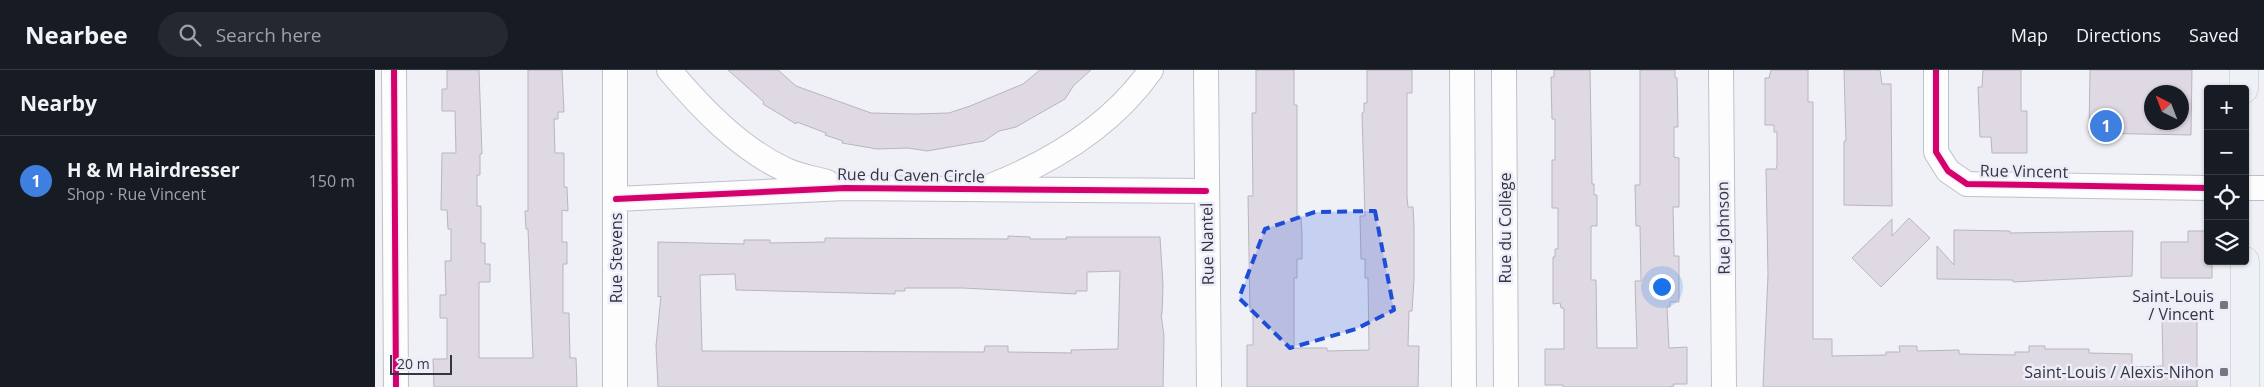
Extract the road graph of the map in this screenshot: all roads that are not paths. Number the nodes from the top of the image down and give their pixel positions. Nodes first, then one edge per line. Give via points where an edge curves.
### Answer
1 (394, 70) edge
2 (615, 70) edge
3 (669, 70) edge
4 (1151, 70) edge
5 (1206, 70) edge
6 (1462, 70) edge
7 (1503, 70) edge
8 (1721, 70) edge
9 (1936, 70) edge
10 (2244, 70) edge
11 (2244, 85) edge
12 (845, 188) junction
13 (2204, 188) edge
14 (2249, 188) edge
15 (2264, 188) edge
16 (982, 190) junction
17 (1207, 191) junction
18 (616, 199) junction
19 (2245, 265) edge
20 (396, 387) edge
21 (615, 387) edge
22 (1209, 387) edge
23 (1464, 387) edge
24 (1506, 387) edge
25 (1724, 387) edge
26 (2245, 387) edge

1 - 20 street
2 - 18 street, Rue Stevens
3 - 12 street, Rue du Caven Circle via 697,102 751,149 786,170
4 - 16 street, Rue du Caven Circle via 1114,112 1077,140 1030,170
5 - 17 street, Rue Nantel
6 - 23 street
7 - 24 street, Rue du Collège
8 - 25 street, Rue Johnson
9 - 13 street, Rue Vincent via 1936,152 1948,171 1967,184
10 - 11 street
12 - 16 street, Rue du Caven Circle
12 - 18 street, Rue du Caven Circle
14 - 15 street
16 - 17 street, Rue du Caven Circle
17 - 22 street, Rue Nantel
18 - 21 street, Rue Stevens
19 - 26 street

